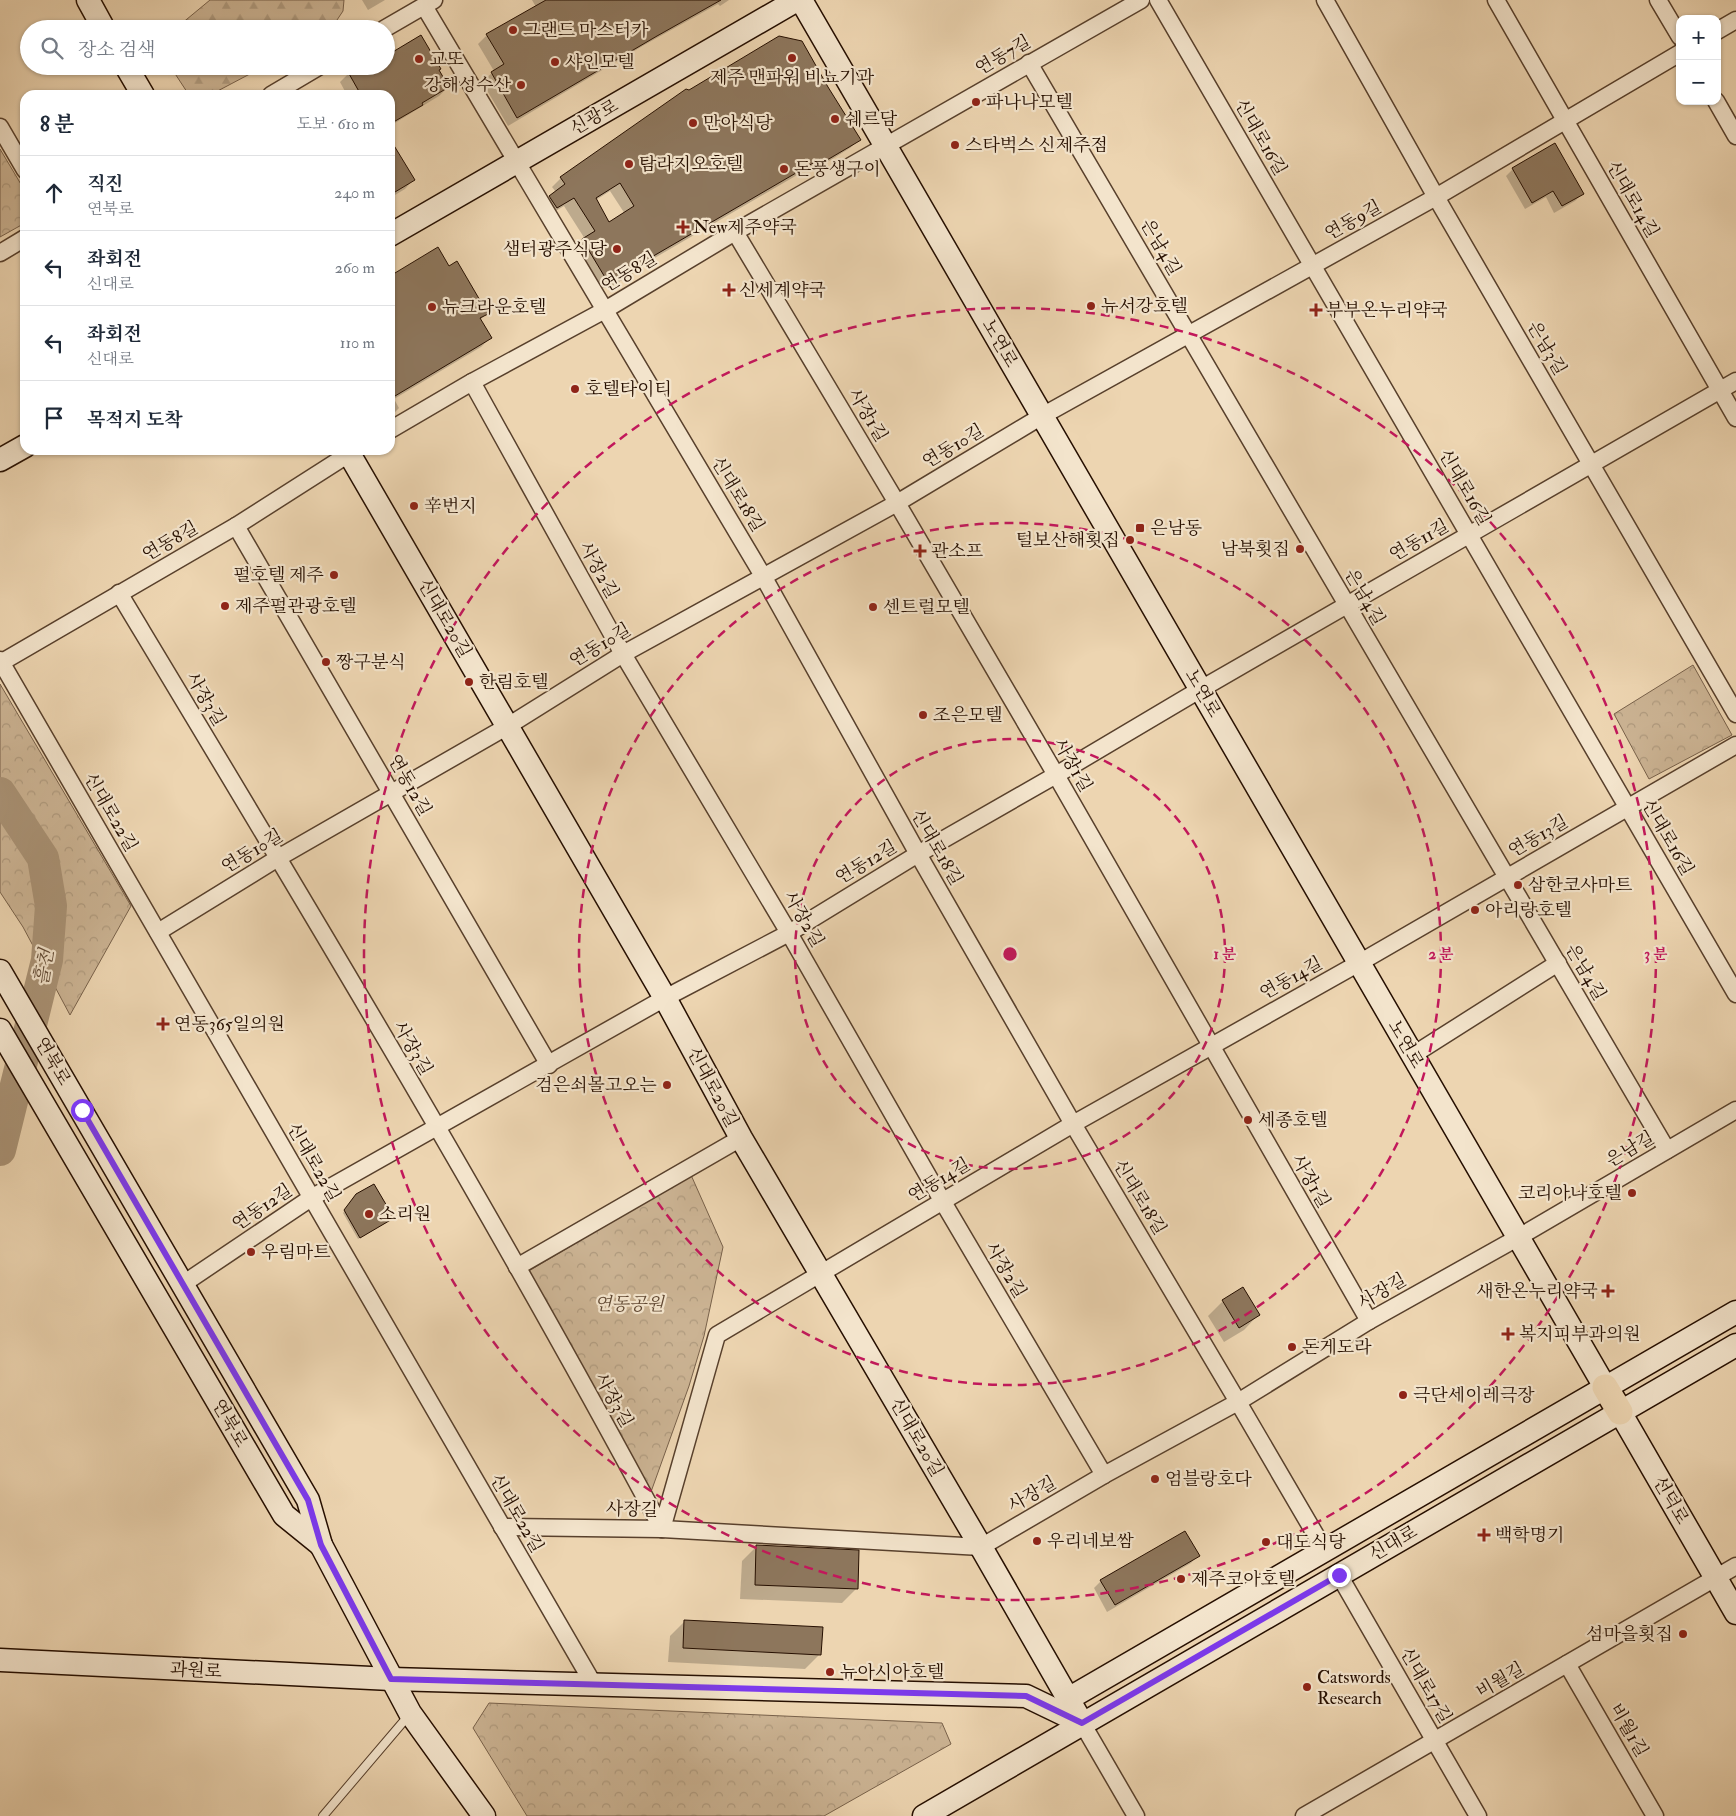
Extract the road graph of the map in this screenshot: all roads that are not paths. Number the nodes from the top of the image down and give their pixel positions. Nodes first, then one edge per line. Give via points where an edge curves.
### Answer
1 (88, 0) edge
2 (797, 0) edge
3 (802, 0) edge
4 (1141, 0) edge
5 (1158, 0) edge
6 (1325, 0) edge
7 (1496, 0) edge
8 (1658, 0) edge
9 (429, 3) edge
10 (99, 20) edge
11 (1736, 20) edge
12 (395, 23) edge
13 (1721, 29) edge
14 (1676, 30) edge
15 (1676, 55) edge
16 (1029, 63) junction
17 (131, 75) edge
18 (305, 75) edge
19 (140, 90) edge
20 (279, 90) edge
21 (1718, 105) edge
22 (1565, 120) junction
23 (0, 127) edge
24 (1736, 136) edge
25 (885, 145) junction
26 (20, 161) edge
27 (517, 162) junction
28 (1436, 197) junction
29 (395, 232) edge
30 (735, 232) junction
31 (20, 241) edge
32 (0, 253) edge
33 (1313, 266) junction
34 (605, 310) junction
35 (1189, 335) junction
36 (1736, 381) edge
37 (472, 382) junction
38 (1720, 390) junction
39 (1042, 416) junction
40 (1736, 418) edge
41 (395, 427) edge
42 (20, 449) edge
43 (344, 455) edge
44 (352, 455) edge
45 (0, 460) edge
46 (1592, 464) junction
47 (897, 503) junction
48 (236, 526) junction
49 (1469, 534) junction
50 (763, 576) junction
51 (119, 593) junction
52 (1347, 605) junction
53 (623, 654) junction
54 (1, 661) edge
55 (1201, 689) junction
56 (1736, 714) edge
57 (508, 726) junction
58 (1736, 745) edge
59 (1056, 775) junction
60 (391, 793) junction
61 (1628, 808) junction
62 (918, 854) junction
63 (278, 858) junction
64 (1507, 877) junction
65 (158, 932) junction
66 (789, 933) junction
67 (1360, 963) junction
68 (1558, 964) junction
69 (0, 971) edge
70 (1736, 994) edge
71 (665, 998) junction
72 (0, 1030) edge
73 (1210, 1046) junction
74 (1413, 1055) junction
75 (549, 1064) junction
76 (1736, 1110) edge
77 (1073, 1124) junction
78 (437, 1128) junction
79 (741, 1138) junction
80 (1667, 1150) junction
81 (311, 1198) junction
82 (943, 1202) junction
83 (1518, 1237) junction
84 (517, 1267) junction
85 (822, 1273) junction
86 (183, 1284) junction
87 (1736, 1312) edge
88 (1369, 1322) junction
89 (1736, 1345) edge
90 (1605, 1386) junction
91 (1238, 1402) junction
92 (1620, 1412) junction
93 (1104, 1475) junction
94 (502, 1527) junction
95 (662, 1529) junction
96 (321, 1545) junction
97 (981, 1547) junction
98 (1325, 1551) junction
99 (1736, 1566) edge
100 (1339, 1575) junction
101 (1716, 1578) junction
102 (1736, 1613) edge
103 (0, 1660) edge
104 (1567, 1664) junction
105 (391, 1679) junction
106 (594, 1685) junction
107 (1068, 1699) junction
108 (410, 1713) junction
109 (1082, 1723) junction
110 (1434, 1740) junction
111 (323, 1816) edge
112 (484, 1816) edge
113 (924, 1816) edge
114 (1136, 1816) edge
115 (1304, 1816) edge
116 (1478, 1816) edge
117 (1656, 1816) edge

1 - 10 main road
2 - 27 main road, 신광로
3 - 25 main road, 노연로
4 - 16 street, 연동7길
5 - 33 street, 신대로16길
6 - 28 street, 은남3길
7 - 22 street, 신대로14길
8 - 14 street
9 - 12 street
9 - 27 street, 신대로18길
11 - 13 street
15 - 22 street, 연동9길
16 - 25 street, 연동7길
16 - 35 street, 은남4길
17 - 19 main road
18 - 20 street
21 - 24 street
22 - 28 street, 연동9길
22 - 38 street, 신대로14길
23 - 26 street
25 - 30 street, 연동8길
25 - 39 main road, 노연로
27 - 29 main road, 신광로
27 - 34 street, 신대로18길
28 - 33 street, 연동9길
28 - 46 street, 은남3길
30 - 34 street, 연동8길
30 - 47 street, 사장1길
31 - 32 street
33 - 35 street, 연동9길
33 - 49 street, 신대로16길
34 - 37 street, 연동8길
34 - 50 street, 신대로18길
35 - 39 street, 연동9길
35 - 52 street, 은남4길
36 - 38 street, 연동11길
37 - 41 street, 연동8길
37 - 53 street, 사장2길
38 - 40 street, 신대로14길
38 - 46 street, 연동11길
39 - 47 street, 연동10길
39 - 55 main road, 노연로
42 - 45 main road
43 - 48 street, 연동8길
44 - 57 main road, 신대로20길
46 - 49 street, 연동11길
46 - 56 street, 은남3길
47 - 50 street, 연동10길
47 - 59 street, 사장1길
48 - 51 street, 연동8길
48 - 60 street, 연동12길
49 - 52 street, 연동11길
49 - 61 street, 신대로16길
50 - 53 street, 연동10길
50 - 62 street, 신대로18길
51 - 54 street, 연동8길
51 - 63 street, 사장3길
52 - 55 street, 연동11길
52 - 64 street, 은남4길
53 - 57 street, 연동10길
53 - 66 street, 사장2길
54 - 65 street, 신대로22길
55 - 59 street, 연동12길
55 - 67 main road, 노연로
57 - 60 street, 연동10길
57 - 71 main road, 신대로20길
58 - 61 street, 연동13길
59 - 62 street, 연동12길
59 - 73 street, 사장1길
60 - 63 street, 연동10길
60 - 75 street, 연동12길
61 - 64 street, 연동13길
61 - 70 street, 신대로16길
62 - 66 street, 연동12길
62 - 77 street, 신대로18길
63 - 65 street, 연동10길
63 - 78 street, 사장3길
64 - 67 street, 연동13길
64 - 68 street, 은남4길
65 - 81 street, 신대로22길
66 - 71 street, 연동12길
66 - 82 street, 사장2길
67 - 73 street, 연동14길
67 - 74 main road, 노연로
68 - 74 street
68 - 80 street, 은남4길
69 - 86 main road, 연북로
71 - 75 street, 연동12길
71 - 79 main road, 신대로20길
72 - 96 main road, 연북로 via 284,1516
73 - 77 street, 연동14길
73 - 88 street, 사장1길
74 - 83 main road, 노연로
75 - 78 street, 연동12길
76 - 80 street, 은남길
77 - 82 street, 연동14길
77 - 91 street, 신대로18길
78 - 81 street, 연동12길
78 - 84 street, 사장3길
79 - 84 street
79 - 85 main road, 신대로20길
80 - 83 street, 은남길
81 - 86 street, 연동12길
81 - 94 street, 신대로22길
82 - 85 street, 연동14길
82 - 93 street, 사장2길
83 - 88 street, 사장길
83 - 90 main road, 노연로
84 - 95 street, 사장3길
85 - 95 street, 연동14길 via 717,1335
85 - 97 main road, 신대로20길
86 - 96 main road, 연북로 via 308,1500
87 - 90 main road, 신대로
88 - 91 street, 사장길
89 - 92 main road, 신대로
90 - 92 main road, 선덕로
90 - 98 main road, 신대로
91 - 93 street, 사장길
91 - 98 street, 신대로18길
92 - 100 main road, 신대로
92 - 101 main road, 선덕로
93 - 97 street, 사장길
94 - 95 street, 사장길
94 - 106 street, 신대로22길
95 - 97 street, 사장길
96 - 105 main road, 연북로
97 - 107 main road, 신대로20길
98 - 107 main road, 신대로
99 - 101 street, 비월길
100 - 109 main road, 신대로
100 - 110 street, 신대로17길
101 - 102 main road, 선덕로
101 - 104 street, 비월길
103 - 105 main road, 과원로
104 - 110 street, 비월길
104 - 117 street, 비월1길
105 - 106 main road
105 - 108 main road, 연북로
106 - 109 main road via 1026,1696
107 - 109 main road, 신대로20길
108 - 111 lane
108 - 112 main road, 연북로
109 - 113 main road, 신대로
109 - 114 street
110 - 115 street, 비월길
110 - 116 street, 신대로17길

